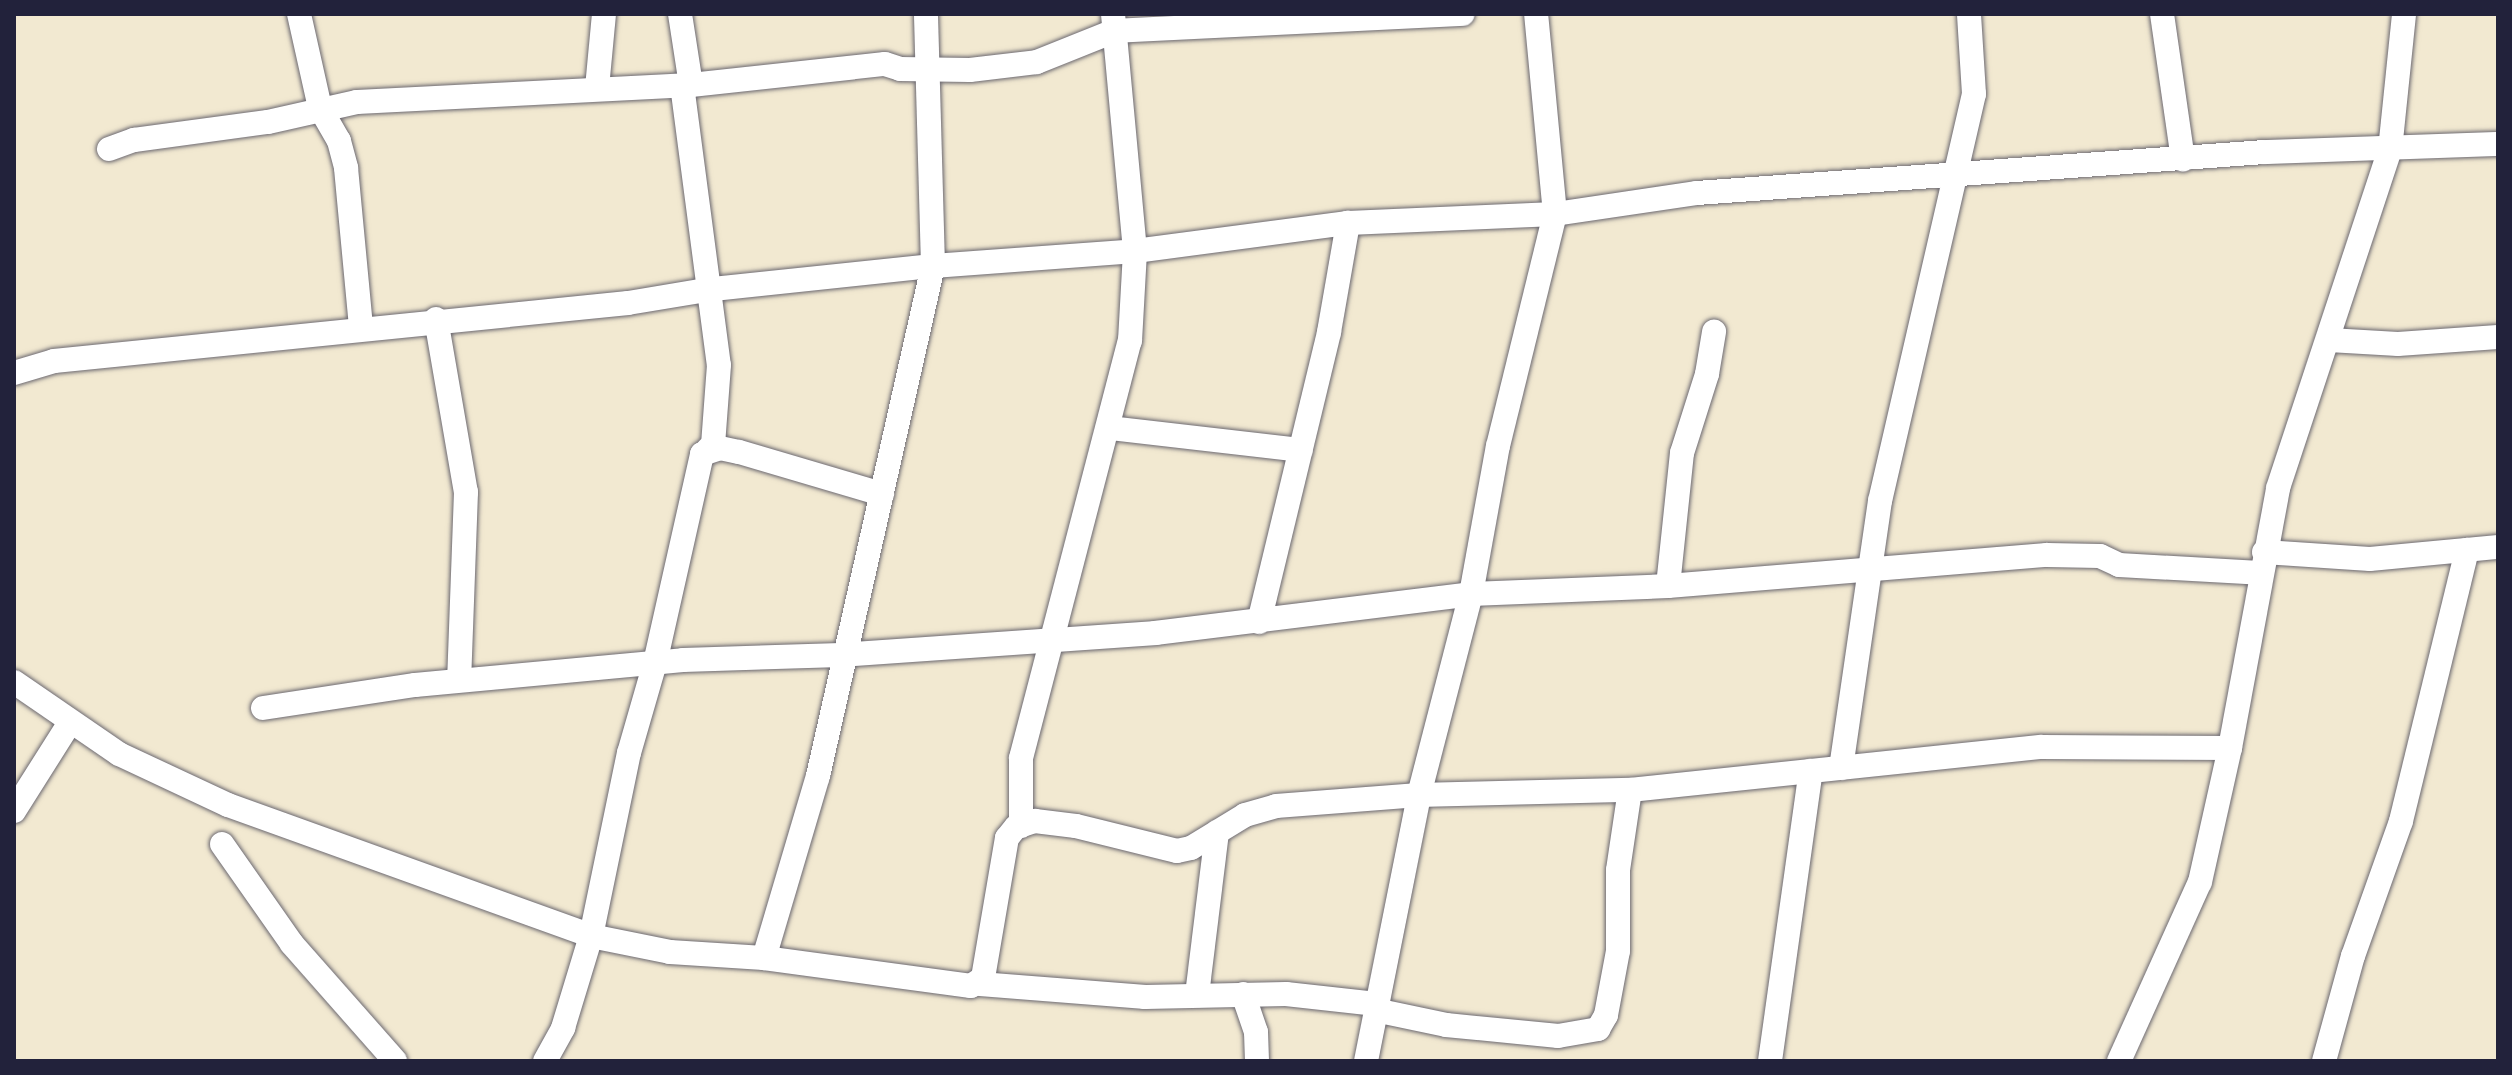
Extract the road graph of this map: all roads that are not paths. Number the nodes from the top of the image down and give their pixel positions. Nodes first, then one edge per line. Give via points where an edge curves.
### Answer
1 (299, 14) edge
2 (604, 14) edge
3 (680, 14) edge
4 (926, 14) edge
5 (1463, 14) edge
6 (1536, 14) edge
7 (1969, 14) edge
8 (2162, 14) edge
9 (2404, 14) edge
10 (1114, 23) edge
11 (927, 67) junction
12 (687, 85) junction
13 (597, 88) junction
14 (320, 108) junction
15 (2498, 144) edge
16 (109, 149) dead end
17 (2390, 150) junction
18 (2183, 159) junction
19 (1957, 173) junction
20 (1555, 214) junction
21 (1348, 223) junction
22 (1135, 251) junction
23 (933, 266) junction
24 (713, 289) junction
25 (436, 319) junction
26 (361, 327) junction
27 (1714, 332) dead end
28 (2498, 337) edge
29 (2329, 340) junction
30 (14, 373) edge
31 (1110, 428) junction
32 (708, 449) junction
33 (1301, 450) junction
34 (882, 494) junction
35 (2498, 547) edge
36 (2467, 550) junction
37 (2262, 563) junction
38 (1870, 569) junction
39 (1668, 586) junction
40 (1471, 594) junction
41 (1259, 622) junction
42 (1048, 639) junction
43 (841, 655) junction
44 (655, 663) junction
45 (459, 680) junction
46 (14, 682) edge
47 (263, 708) dead end
48 (69, 724) junction
49 (2230, 748) junction
50 (1841, 768) junction
51 (1811, 771) junction
52 (1630, 790) junction
53 (1419, 795) junction
54 (14, 811) edge
55 (1021, 826) junction
56 (1217, 832) junction
57 (222, 844) dead end
58 (591, 936) junction
59 (764, 958) junction
60 (980, 984) junction
61 (1243, 994) junction
62 (1197, 995) junction
63 (1376, 1007) junction
64 (395, 1061) edge
65 (545, 1061) edge
66 (1257, 1061) edge
67 (1366, 1061) edge
68 (1770, 1061) edge
69 (2119, 1061) edge
70 (2324, 1061) edge

1 - 14 street
2 - 13 street
3 - 12 street
4 - 11 street
5 - 10 street
6 - 20 street
7 - 19 street via 1974,94
8 - 18 street
9 - 17 street
10 - 11 street via 1037,62 970,70
10 - 22 street
11 - 12 street via 885,64
11 - 23 street
12 - 13 street
12 - 24 street
13 - 14 street
14 - 16 street via 268,122 134,140
14 - 26 street via 339,141 346,168
15 - 17 street
17 - 18 street
17 - 29 street
18 - 19 street
19 - 20 street via 1697,193
19 - 38 street via 1880,501
20 - 21 street
20 - 40 street via 1498,446
21 - 22 street
21 - 33 street
22 - 23 street
22 - 31 street via 1130,341
23 - 24 street
23 - 34 street
24 - 25 street via 628,303
24 - 32 street via 719,365 713,445
25 - 26 street
25 - 45 street via 466,492
26 - 30 street via 54,361
27 - 39 street via 1682,453
28 - 29 street via 2398,344
29 - 37 street via 2278,488
31 - 33 street
31 - 42 street
32 - 34 street via 739,452
32 - 44 street via 696,463
33 - 41 street
34 - 43 street
35 - 36 street
36 - 37 street
36 - 70 street via 2401,821 2353,956
37 - 38 street via 2119,565 2100,556 2047,555
37 - 49 street
38 - 39 street
38 - 50 street
39 - 40 street
40 - 41 street
40 - 53 street
41 - 42 street
42 - 43 street
42 - 55 street via 1021,758
43 - 44 street
43 - 59 street via 801,845
44 - 45 street
44 - 58 street via 629,753
45 - 47 street
46 - 48 street
48 - 54 street
48 - 58 street via 119,754 228,805
49 - 50 street via 2042,747
49 - 69 street via 2200,882
50 - 51 street
51 - 52 street
51 - 68 street
52 - 53 street
52 - 63 street via 1618,870 1618,951 1606,1015 1598,1029 1558,1036 1446,1025
53 - 56 street via 1268,808
53 - 63 street
55 - 56 street via 1035,821 1076,826 1177,851
55 - 60 street via 1007,838
56 - 62 street
57 - 64 street via 292,944
58 - 59 street via 670,952
58 - 65 street via 571,1008
59 - 60 street
60 - 62 street via 1145,997
61 - 62 street
61 - 63 street
61 - 66 street via 1256,1032
63 - 67 street

